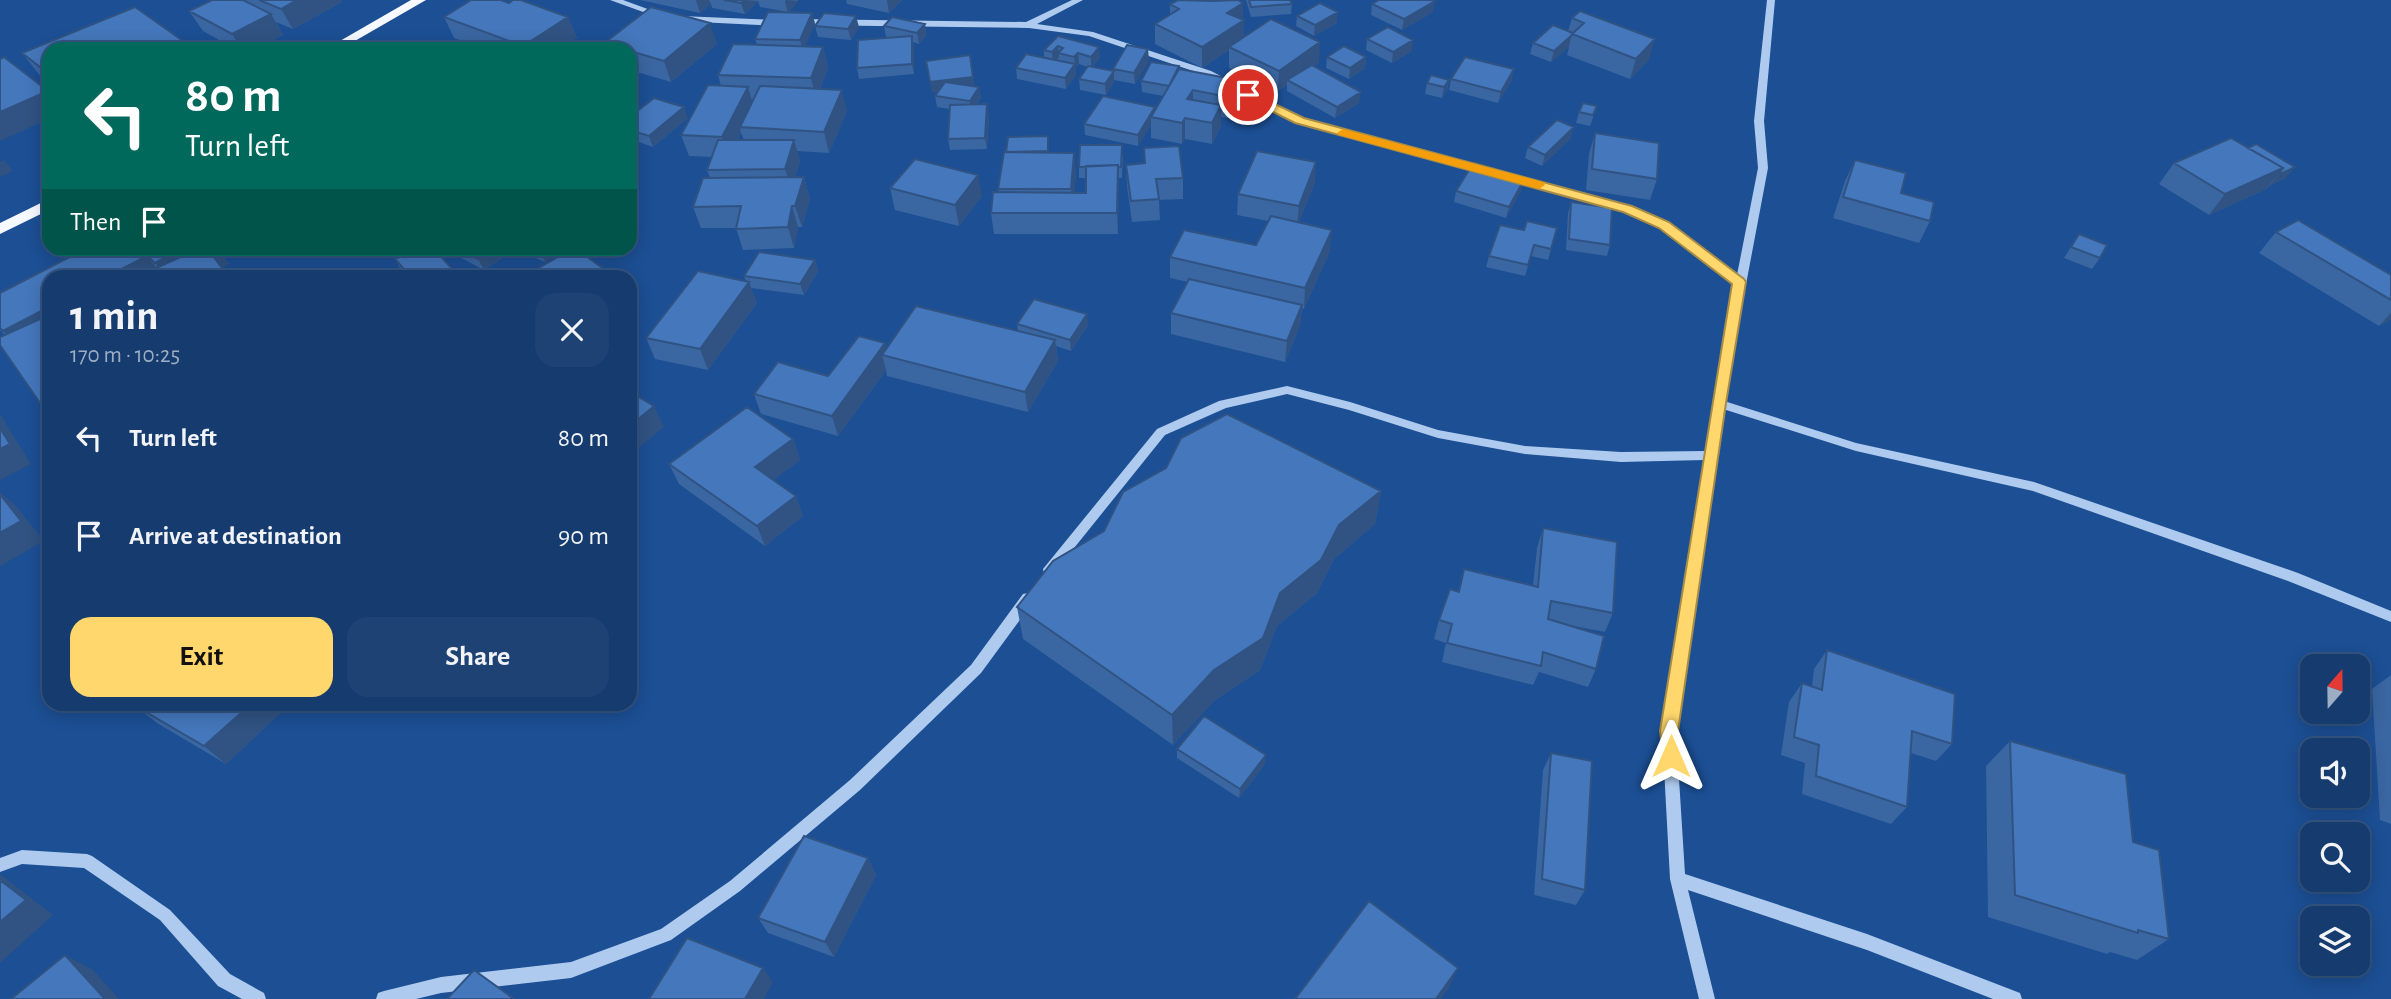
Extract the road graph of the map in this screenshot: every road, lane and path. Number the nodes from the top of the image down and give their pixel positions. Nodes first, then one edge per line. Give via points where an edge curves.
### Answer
1 (420, 0) edge
2 (614, 0) edge
3 (1079, 0) edge
4 (1772, 0) edge
5 (1029, 24) junction
6 (345, 42) edge
7 (42, 208) edge
8 (0, 229) edge
9 (1739, 282) junction
10 (1718, 403) junction
11 (1710, 455) junction
12 (2391, 617) edge
13 (0, 864) edge
14 (1678, 879) junction
15 (258, 999) edge
16 (384, 999) edge
17 (1707, 999) edge
18 (2014, 999) edge

1 - 6 main road
2 - 5 street via 682,19
3 - 5 street
4 - 9 street via 1759,121 1763,168
5 - 9 street via 1090,34 1208,73 1299,120 1628,209 1664,225
7 - 8 main road
9 - 10 street
10 - 11 street
10 - 12 street via 1856,447 2034,487 2293,577
11 - 14 street via 1669,731
11 - 16 street via 1621,457 1525,450 1438,434 1287,390 1223,404 1161,432 1037,585 976,669 855,785 735,886 666,935 571,970 442,985
13 - 15 street via 22,858 86,861 166,915 224,980
14 - 17 street
14 - 18 street via 1867,942

